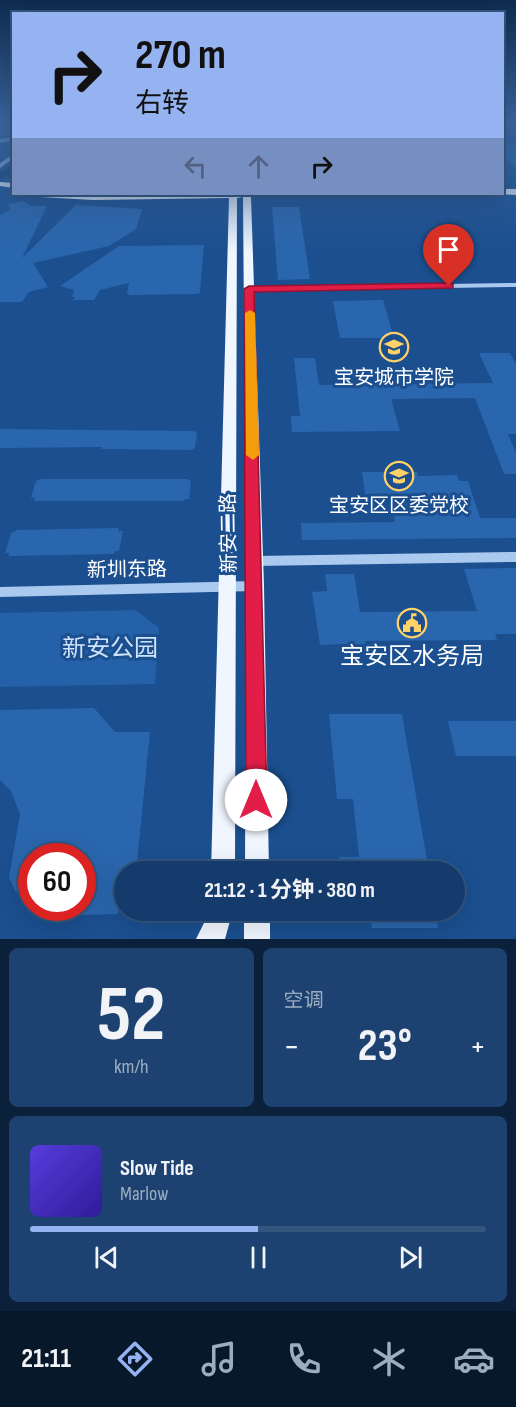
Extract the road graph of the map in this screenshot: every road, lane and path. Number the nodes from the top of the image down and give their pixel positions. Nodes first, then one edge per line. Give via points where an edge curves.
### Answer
1 (58, 195) edge
2 (191, 195) edge
3 (240, 195) edge
4 (240, 195) edge
5 (516, 285) edge
6 (249, 289) junction
7 (516, 557) edge
8 (255, 561) junction
9 (255, 586) junction
10 (229, 587) junction
11 (0, 592) edge
12 (223, 861) edge
13 (257, 861) edge
14 (218, 921) edge
15 (221, 921) edge
16 (257, 921) edge
17 (208, 939) edge
18 (221, 939) edge
19 (257, 939) edge

1 - 2 main road
3 - 6 main road, 新安二路
4 - 10 main road, 新安二路
5 - 6 street
6 - 8 main road, 新安二路
7 - 8 street
8 - 9 main road, 新安二路
9 - 10 street, 新圳东路
9 - 13 main road, 新安二路
10 - 11 street, 新圳东路
10 - 12 main road, 新安二路
14 - 17 main road
15 - 18 main road
16 - 19 main road

